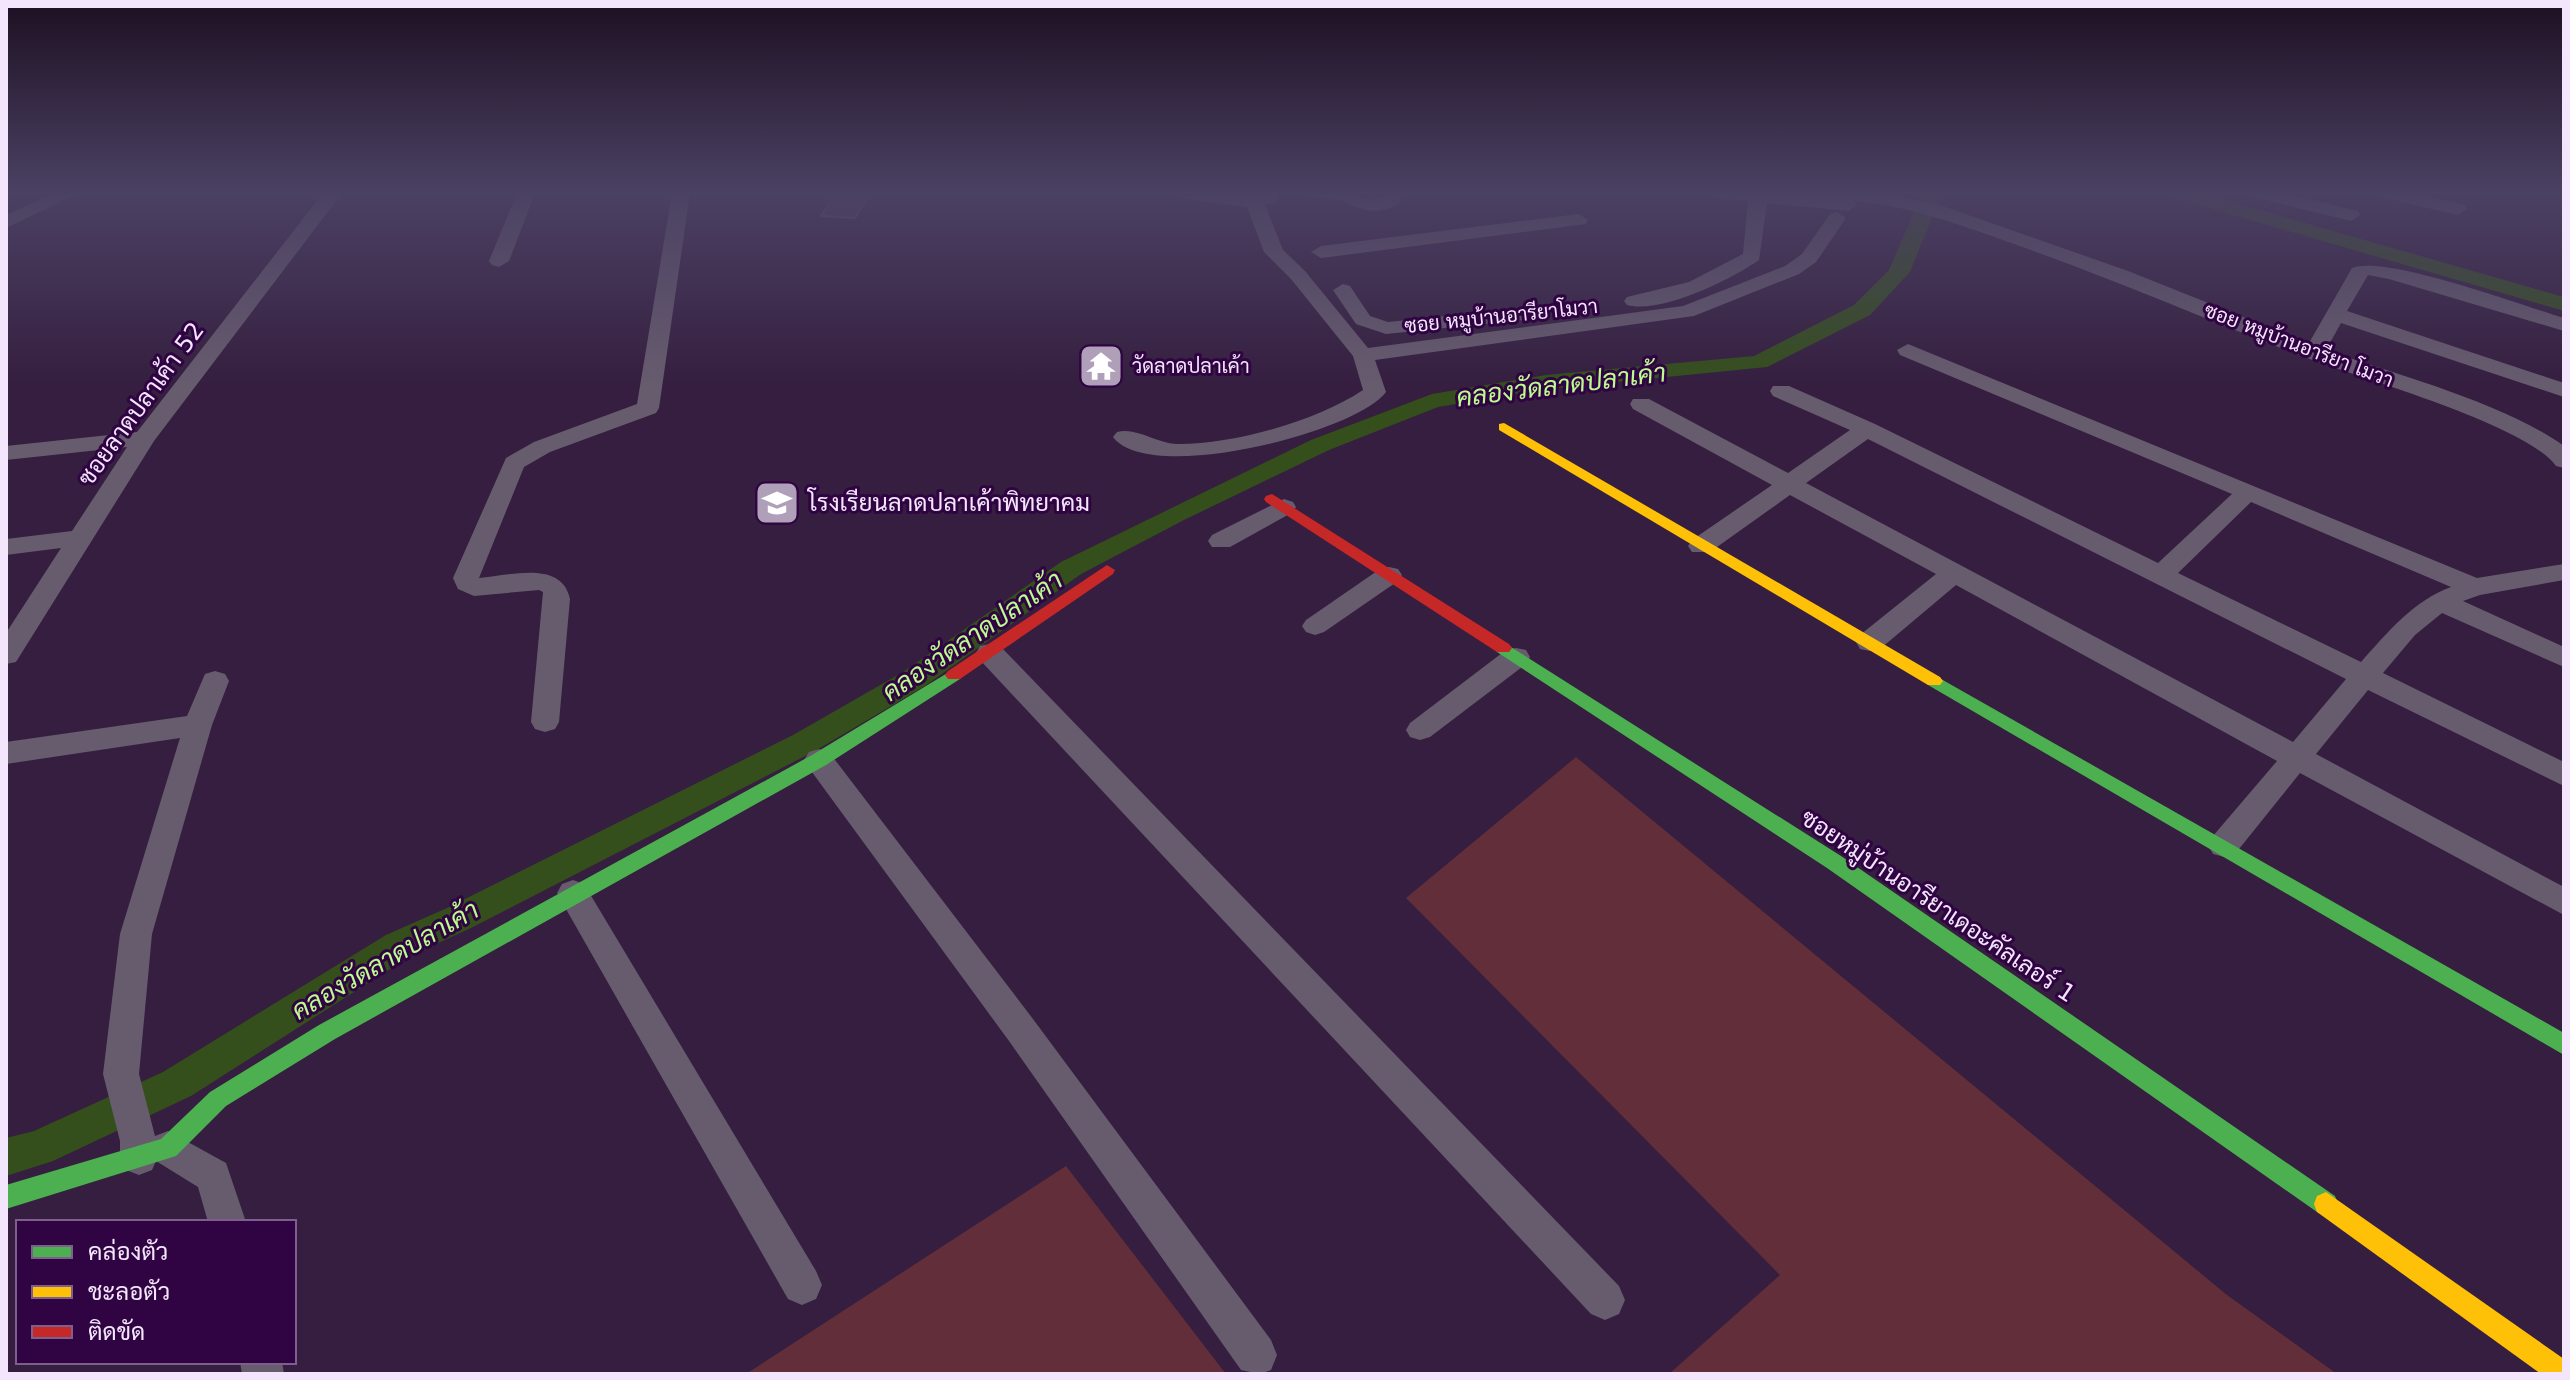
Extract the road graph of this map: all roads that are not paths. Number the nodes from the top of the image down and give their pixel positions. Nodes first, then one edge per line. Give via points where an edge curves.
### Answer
1 (283, 257) edge
2 (500, 257) edge
3 (671, 257) edge
4 (1280, 257) edge
5 (1750, 257) edge
6 (1809, 257) edge
7 (2071, 257) edge
8 (499, 261) dead end
9 (1343, 290) dead end
10 (2335, 314) junction
11 (2564, 325) edge
12 (1908, 350) dead end
13 (2314, 353) junction
14 (1363, 355) junction
15 (2564, 390) edge
16 (1781, 391) dead end
17 (1641, 404) dead end
18 (1504, 427) dead end
19 (1867, 429) junction
20 (1125, 437) dead end
21 (144, 438) junction
22 (6, 453) edge
23 (2564, 461) edge
24 (1786, 484) junction
25 (2247, 493) junction
26 (1278, 503) joint
27 (78, 538) junction
28 (1221, 541) dead end
29 (1701, 546) junction
30 (6, 547) edge
31 (1107, 570) dead end
32 (2564, 572) edge
33 (1954, 573) junction
34 (1389, 575) junction
35 (2161, 575) junction
36 (2475, 587) junction
37 (2439, 601) junction
38 (1315, 626) dead end
39 (1870, 642) junction
40 (8, 647) edge
41 (990, 653) junction
42 (1516, 657) junction
43 (2564, 658) edge
44 (2365, 675) junction
45 (215, 681) dead end
46 (545, 722) dead end
47 (198, 725) junction
48 (1420, 730) dead end
49 (6, 753) edge
50 (2298, 758) junction
51 (819, 760) junction
52 (2564, 775) edge
53 (2224, 845) junction
54 (573, 893) junction
55 (2564, 902) edge
56 (2564, 1045) edge
57 (149, 1149) junction
58 (6, 1197) edge
59 (226, 1220) edge
60 (802, 1285) dead end
61 (1605, 1300) dead end
62 (1256, 1355) dead end
63 (2563, 1374) edge

1 - 21 street, ซอยลาดปลาเค้า 52
2 - 8 street
3 - 46 street via 648,408 542,447 514,463 466,578 474,587 543,581 555,588
4 - 14 street
5 - 9 street, ซอย หมูบ้านอารียาโมวา via 1723,275 1666,297 1395,328 1368,324
6 - 14 street via 1792,270 1687,312
7 - 13 street, ซอย หมูบ้านอารียา โมวา
10 - 11 street via 2359,272 2366,269
10 - 13 street
10 - 15 street
12 - 25 street
13 - 23 street, ซอย หมูบ้านอารียา โมวา via 2516,428
14 - 20 street via 1375,392 1283,433 1181,451 1148,448
16 - 19 street
17 - 24 street
18 - 29 street
19 - 24 street
19 - 35 street
21 - 22 street
21 - 27 street, ซอยลาดปลาเค้า 52
24 - 29 street
24 - 33 street
25 - 35 street
25 - 36 street
26 - 28 street
26 - 34 street, ซอยหมู่บ้านอารียาเดอะคัลเลอร์ 1
27 - 30 street
27 - 40 street, ซอยลาดปลาเค้า 52
29 - 39 street
31 - 41 street
32 - 36 street
33 - 39 street
33 - 50 street
34 - 38 street
34 - 42 street, ซอยหมู่บ้านอารียาเดอะคัลเลอร์ 1
35 - 44 street
36 - 37 street
37 - 43 street
37 - 44 street
39 - 53 street
41 - 51 street
41 - 61 street
42 - 48 street
42 - 63 street, ซอยหมู่บ้านอารียาเดอะคัลเลอร์ 1 via 1834,862
44 - 50 street
44 - 52 street
45 - 47 street
47 - 49 street
47 - 57 street via 136,934 121,1074
50 - 53 street
50 - 55 street
51 - 54 street
51 - 62 street
53 - 56 street
54 - 57 street via 327,1032
54 - 60 street
57 - 58 street
57 - 59 street via 213,1176

